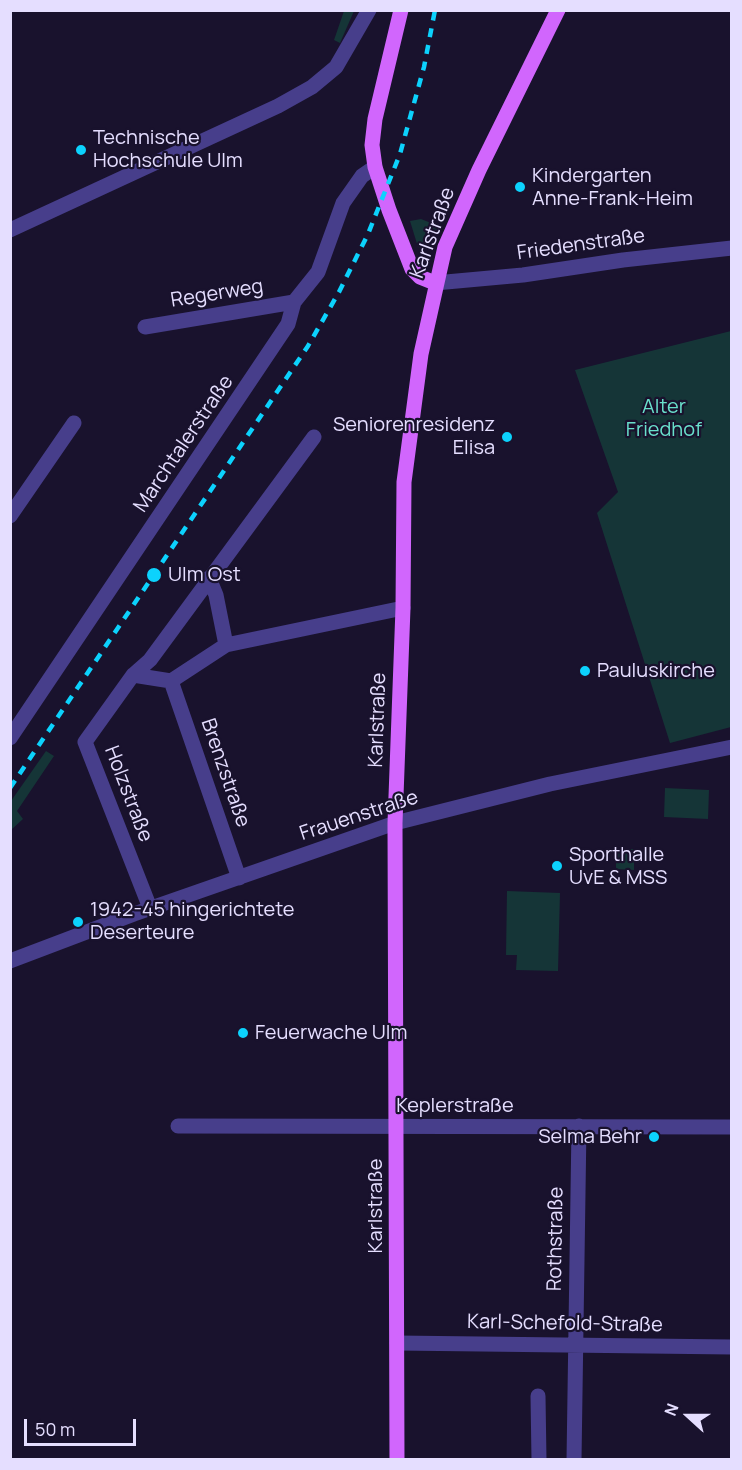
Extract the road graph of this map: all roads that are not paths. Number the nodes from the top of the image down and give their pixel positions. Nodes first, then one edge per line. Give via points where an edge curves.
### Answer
1 (369, 10) edge
2 (401, 10) edge
3 (558, 10) edge
4 (375, 167) junction
5 (10, 230) edge
6 (732, 248) edge
7 (435, 283) junction
8 (294, 302) junction
9 (145, 327) dead end
10 (74, 423) dead end
11 (314, 437) dead end
12 (10, 516) edge
13 (208, 578) junction
14 (403, 608) junction
15 (226, 645) junction
16 (133, 675) junction
17 (171, 681) junction
18 (10, 738) edge
19 (732, 747) edge
20 (395, 824) junction
21 (239, 878) junction
22 (150, 908) junction
23 (10, 961) edge
24 (178, 1126) dead end
25 (579, 1126) junction
26 (397, 1127) junction
27 (732, 1127) edge
28 (398, 1343) junction
29 (576, 1344) junction
30 (732, 1347) edge
31 (538, 1396) dead end
32 (397, 1460) edge
33 (539, 1460) edge
34 (574, 1460) edge

1 - 5 street via 336,67 312,87
2 - 4 main road via 375,120
3 - 7 main road, Karlstraße via 445,247
4 - 7 main road via 412,269
4 - 8 street, Marchtalerstraße via 362,176 343,203 318,272
6 - 7 street, Friedenstraße
7 - 14 main road, Karlstraße via 404,482
8 - 9 street, Regerweg
8 - 18 street, Marchtalerstraße via 282,334
10 - 12 street
11 - 13 street
13 - 15 street via 216,595
13 - 16 street via 150,660
14 - 15 street
14 - 20 main road, Karlstraße
15 - 17 street
16 - 17 street
16 - 22 street, Holzstraße via 85,742
17 - 21 street, Brenzstraße
19 - 20 street, Frauenstraße via 550,784
20 - 21 street, Frauenstraße
20 - 26 main road, Karlstraße
21 - 22 street, Frauenstraße
22 - 23 street, Frauenstraße
24 - 26 street, Keplerstraße
25 - 26 street, Keplerstraße
25 - 27 street, Keplerstraße
25 - 29 street, Rothstraße
26 - 28 main road, Karlstraße
28 - 29 street, Karl-Schefold-Straße
28 - 32 main road, Karlstraße
29 - 30 street, Karl-Schefold-Straße
29 - 34 street, Rothstraße
31 - 33 street

